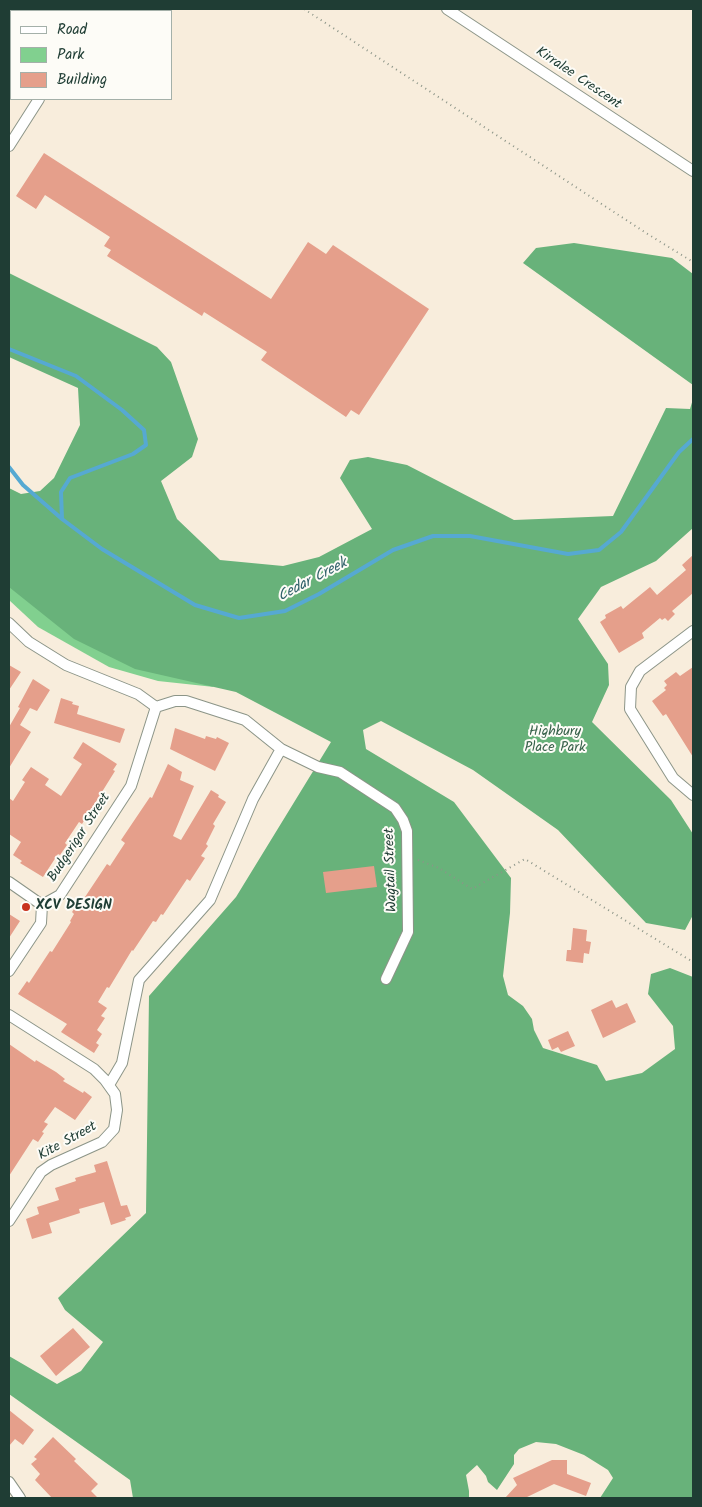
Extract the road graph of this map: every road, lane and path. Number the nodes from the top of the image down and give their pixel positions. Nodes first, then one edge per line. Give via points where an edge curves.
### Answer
1 (304, 9) edge
2 (447, 9) edge
3 (38, 100) edge
4 (9, 146) edge
5 (693, 171) edge
6 (693, 262) edge
7 (9, 624) edge
8 (693, 631) edge
9 (156, 707) junction
10 (281, 748) junction
11 (693, 795) edge
12 (407, 856) junction
13 (9, 882) edge
14 (42, 905) junction
15 (693, 962) edge
16 (9, 971) edge
17 (386, 979) dead end
18 (9, 1015) edge
19 (109, 1085) junction
20 (9, 1222) edge
21 (9, 1482) edge
22 (20, 1498) edge

1 - 6 path
2 - 5 street, Kirralee Crescent
3 - 4 street
7 - 9 street via 29,642 66,665 138,694
8 - 11 street via 640,671 631,686 630,709 673,778
9 - 10 street, Wagtail Street via 186,701 245,720
9 - 14 street, Budgerigar Street via 132,786 60,895
10 - 12 street, Wagtail Street via 318,767 340,772 395,808 407,831
10 - 19 street via 253,799 210,900 139,980 122,1063
12 - 15 path via 439,868 472,889 525,859
12 - 17 street, Wagtail Street via 408,932
13 - 14 street
14 - 16 street via 41,923
18 - 19 street, Kite Street via 94,1069
19 - 20 street, Kite Street via 115,1094 117,1110 114,1130 102,1142 41,1172
21 - 22 street

